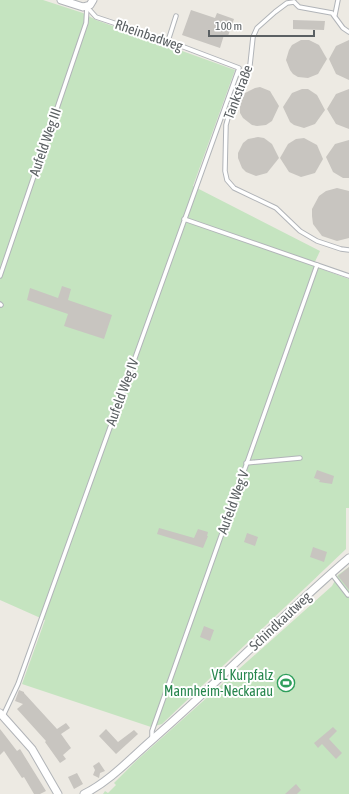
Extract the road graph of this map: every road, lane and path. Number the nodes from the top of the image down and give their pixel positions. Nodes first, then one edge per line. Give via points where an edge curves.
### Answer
1 (62, 0) edge
2 (93, 0) edge
3 (338, 0) edge
4 (294, 1) edge
5 (79, 3) edge
6 (88, 7) junction
7 (335, 15) junction
8 (176, 16) dead end
9 (349, 32) edge
10 (168, 41) junction
11 (239, 68) joint
12 (184, 219) junction
13 (349, 250) edge
14 (317, 265) junction
15 (0, 276) edge
16 (349, 276) edge
17 (300, 458) dead end
18 (246, 464) junction
19 (349, 558) edge
20 (331, 573) junction
21 (348, 595) dead end
22 (2, 715) edge
23 (153, 739) junction
24 (58, 794) edge
25 (84, 794) edge

1 - 5 street
2 - 6 street
3 - 7 lane
4 - 7 lane via 299,7
4 - 13 lane, Tankstraße via 287,3 257,28 253,38 250,65 234,96 226,125 225,171 227,180 234,188 276,208 300,231 316,241
5 - 6 street
6 - 10 lane, Rheinbadweg via 96,17
6 - 15 lane, Aufeld Weg III via 86,22
7 - 9 lane via 343,28
8 - 10 lane
10 - 11 lane, Rheinbadweg
11 - 12 lane, Aufeld Weg IV
12 - 14 lane
12 - 22 lane, Aufeld Weg IV via 18,684
14 - 16 lane
14 - 18 lane, Aufeld Weg V
17 - 18 lane
18 - 23 lane, Aufeld Weg V via 152,731
19 - 20 street, Schindkautweg
20 - 21 lane
20 - 23 street, Schindkautweg
22 - 24 street via 32,749
23 - 25 street, Schindkautweg via 103,782

